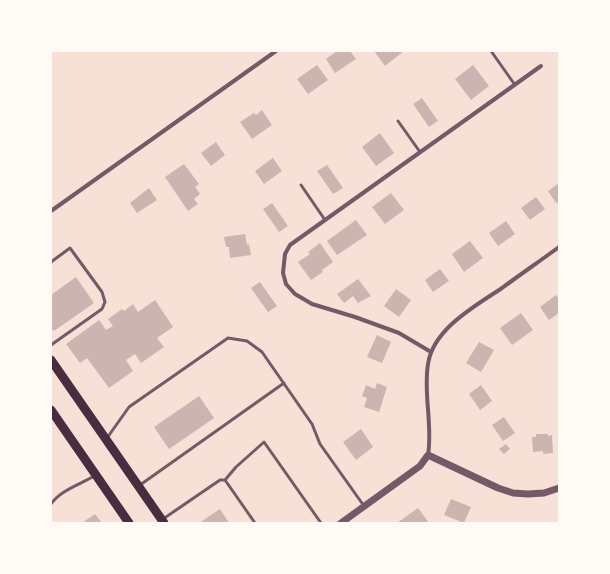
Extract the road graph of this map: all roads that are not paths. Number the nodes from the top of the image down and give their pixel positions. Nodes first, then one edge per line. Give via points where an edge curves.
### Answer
1 (276, 51) edge
2 (491, 51) edge
3 (541, 66) dead end
4 (515, 85) junction
5 (398, 121) dead end
6 (420, 152) junction
7 (301, 185) dead end
8 (51, 211) edge
9 (325, 220) junction
10 (559, 247) edge
11 (51, 262) edge
12 (51, 345) edge
13 (430, 352) junction
14 (51, 360) edge
15 (284, 383) junction
16 (51, 410) edge
17 (106, 439) junction
18 (428, 455) junction
19 (96, 474) junction
20 (225, 480) junction
21 (138, 486) junction
22 (559, 488) edge
23 (51, 504) edge
24 (364, 506) junction
25 (163, 521) edge
26 (129, 523) edge
27 (255, 523) edge
28 (321, 523) edge
29 (341, 523) edge

1 - 8 street
2 - 4 lane
3 - 4 street
4 - 6 street
5 - 6 lane
6 - 9 street
7 - 9 lane
9 - 13 street via 290,245 285,254 283,273 286,284 295,294 312,304 399,333
10 - 13 street via 457,319 440,336
11 - 12 lane via 70,248 102,292 105,302 102,309
13 - 18 street via 426,374 430,433
14 - 17 main road
15 - 17 lane via 262,352 247,341 228,338 129,408
15 - 21 lane
15 - 24 lane via 312,424 320,444
16 - 19 main road
17 - 21 main road
18 - 22 street via 514,493 544,493
18 - 24 street via 420,466
19 - 23 lane via 56,497
19 - 26 main road
20 - 25 lane via 220,480
20 - 27 lane
20 - 28 lane via 264,442
21 - 25 main road
24 - 29 street

